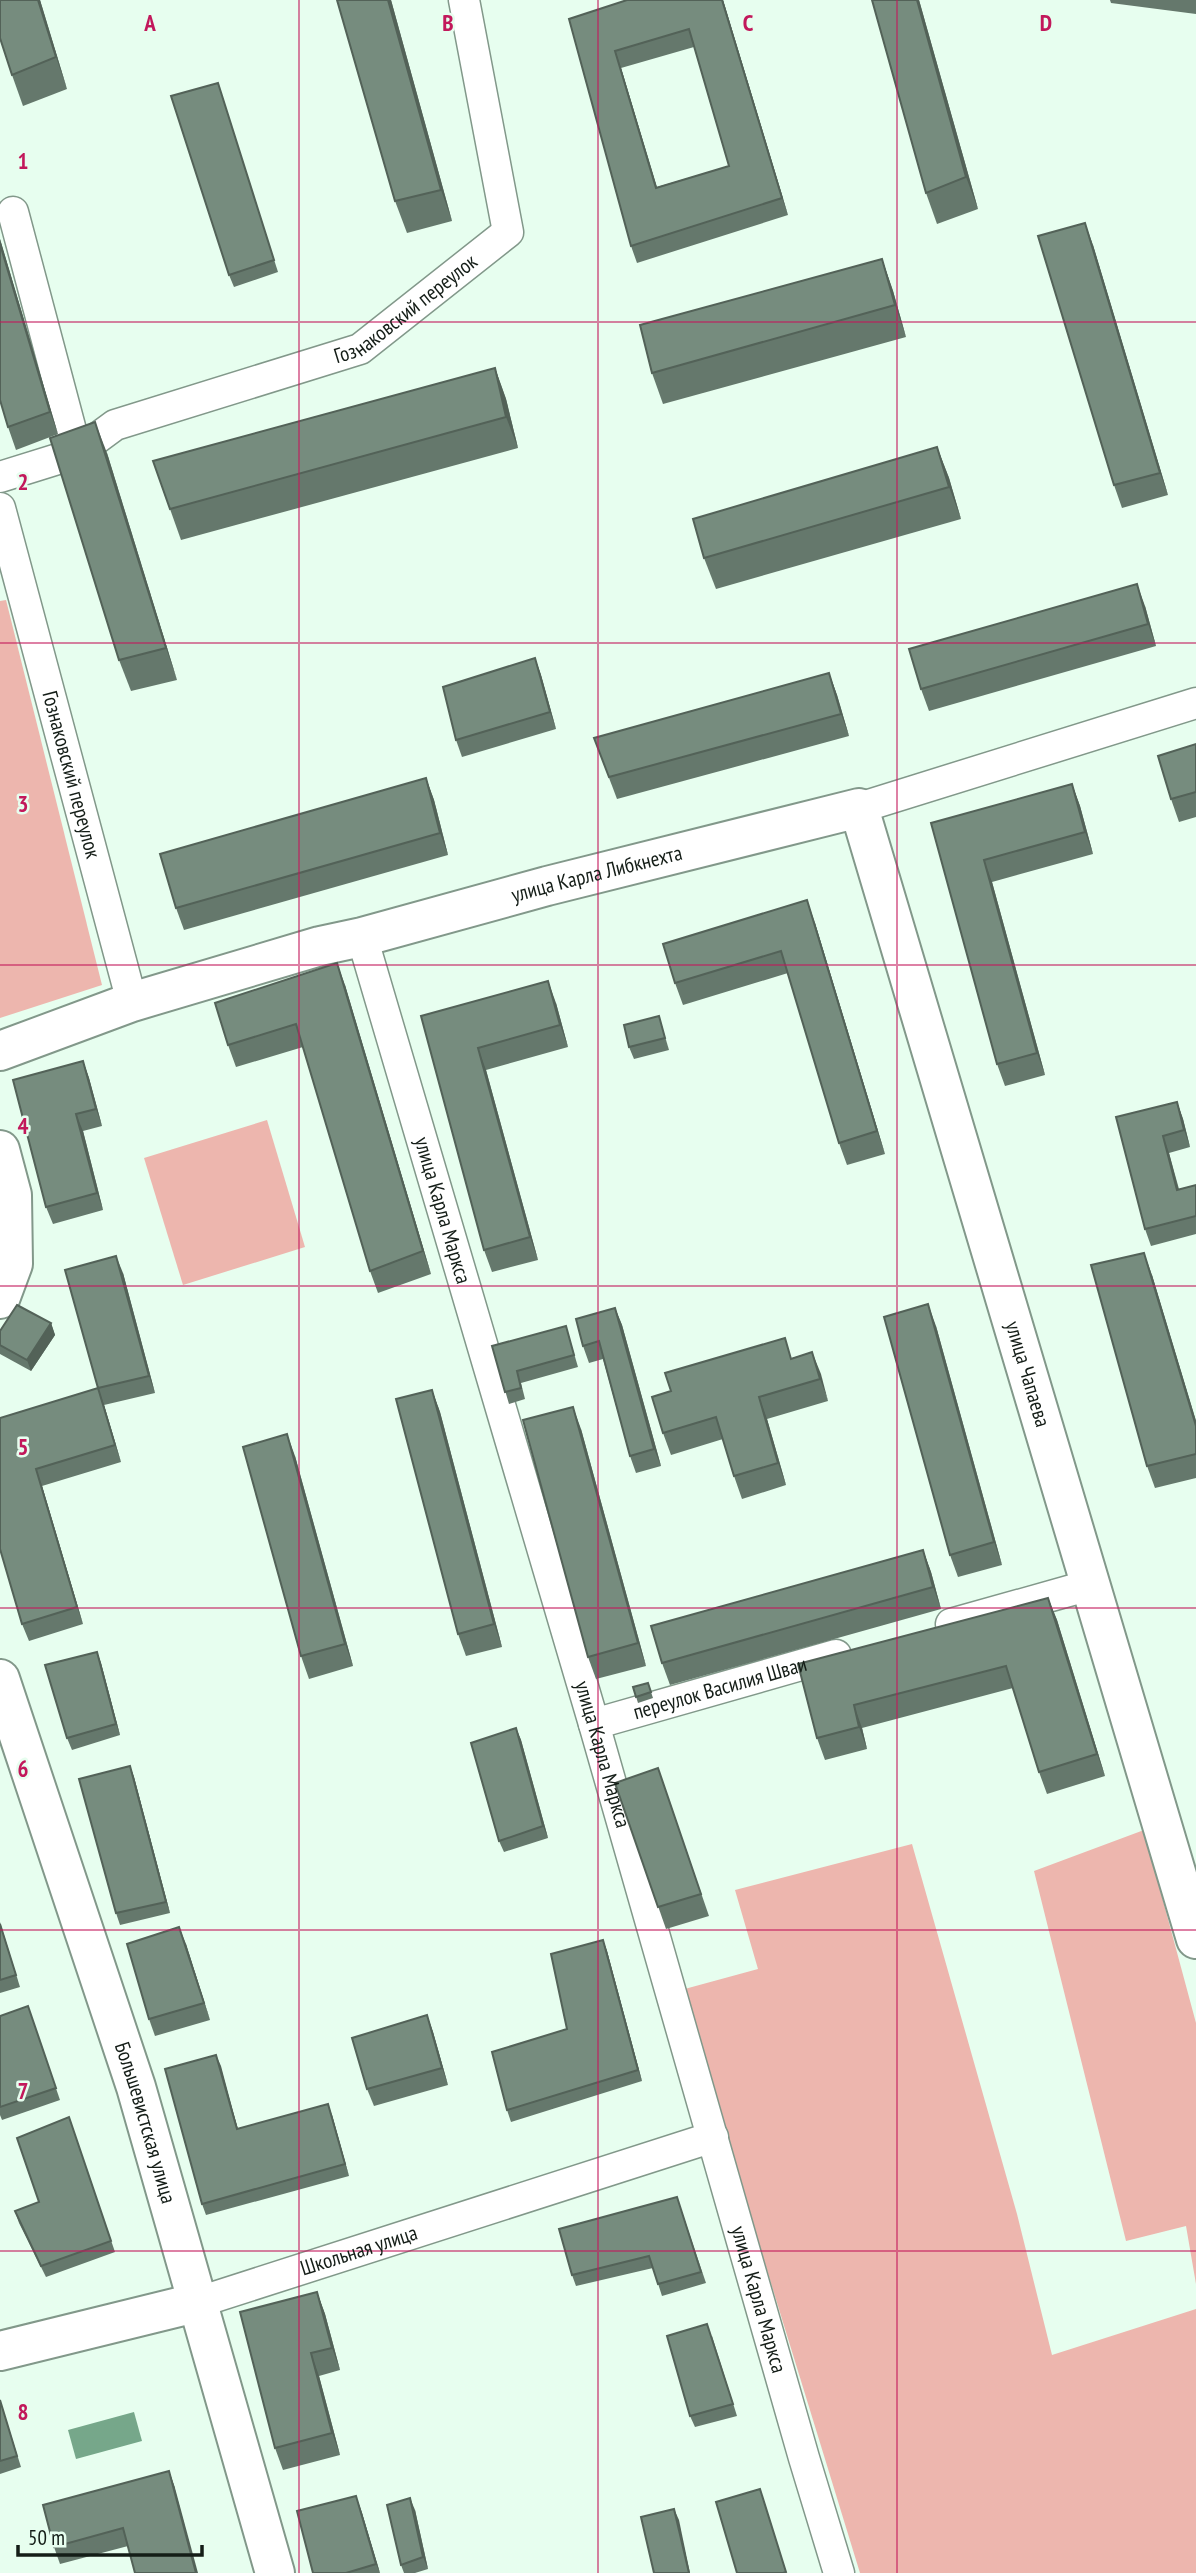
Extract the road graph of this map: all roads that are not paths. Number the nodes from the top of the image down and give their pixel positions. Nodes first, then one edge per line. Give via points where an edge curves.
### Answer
1 (464, 0) edge
2 (13, 212) dead end
3 (77, 453) junction
4 (0, 477) edge
5 (0, 508) edge
6 (1196, 703) edge
7 (859, 808) junction
8 (362, 937) junction
9 (132, 1002) junction
10 (0, 1051) edge
11 (0, 1150) edge
12 (0, 1299) edge
13 (1090, 1586) junction
14 (929, 1630) edge
15 (862, 1648) edge
16 (0, 1679) edge
17 (594, 1724) junction
18 (1196, 1939) edge
19 (713, 2137) junction
20 (199, 2302) junction
21 (0, 2351) edge
22 (275, 2573) edge
23 (839, 2573) edge

1 - 3 street, Гознаковский переулок via 508,232 360,349 115,425
2 - 3 street
3 - 4 street, Гознаковский переулок
5 - 9 street, Гознаковский переулок
6 - 7 street, улица Карла Либкнехта
7 - 8 street, улица Карла Либкнехта
7 - 13 street, улица Чапаева
8 - 9 street, улица Карла Либкнехта
8 - 17 street, улица Карла Маркса
9 - 10 street, улица Карла Либкнехта
11 - 12 street via 12,1195 13,1264
13 - 14 street
13 - 18 street, улица Чапаева
15 - 17 street, переулок Василия Шваи
16 - 20 street, Большевистская улица via 136,2087
17 - 19 street, улица Карла Маркса
19 - 20 street, Школьная улица
19 - 23 street, улица Карла Маркса
20 - 21 street, Школьная улица
20 - 22 street, Большевистская улица

